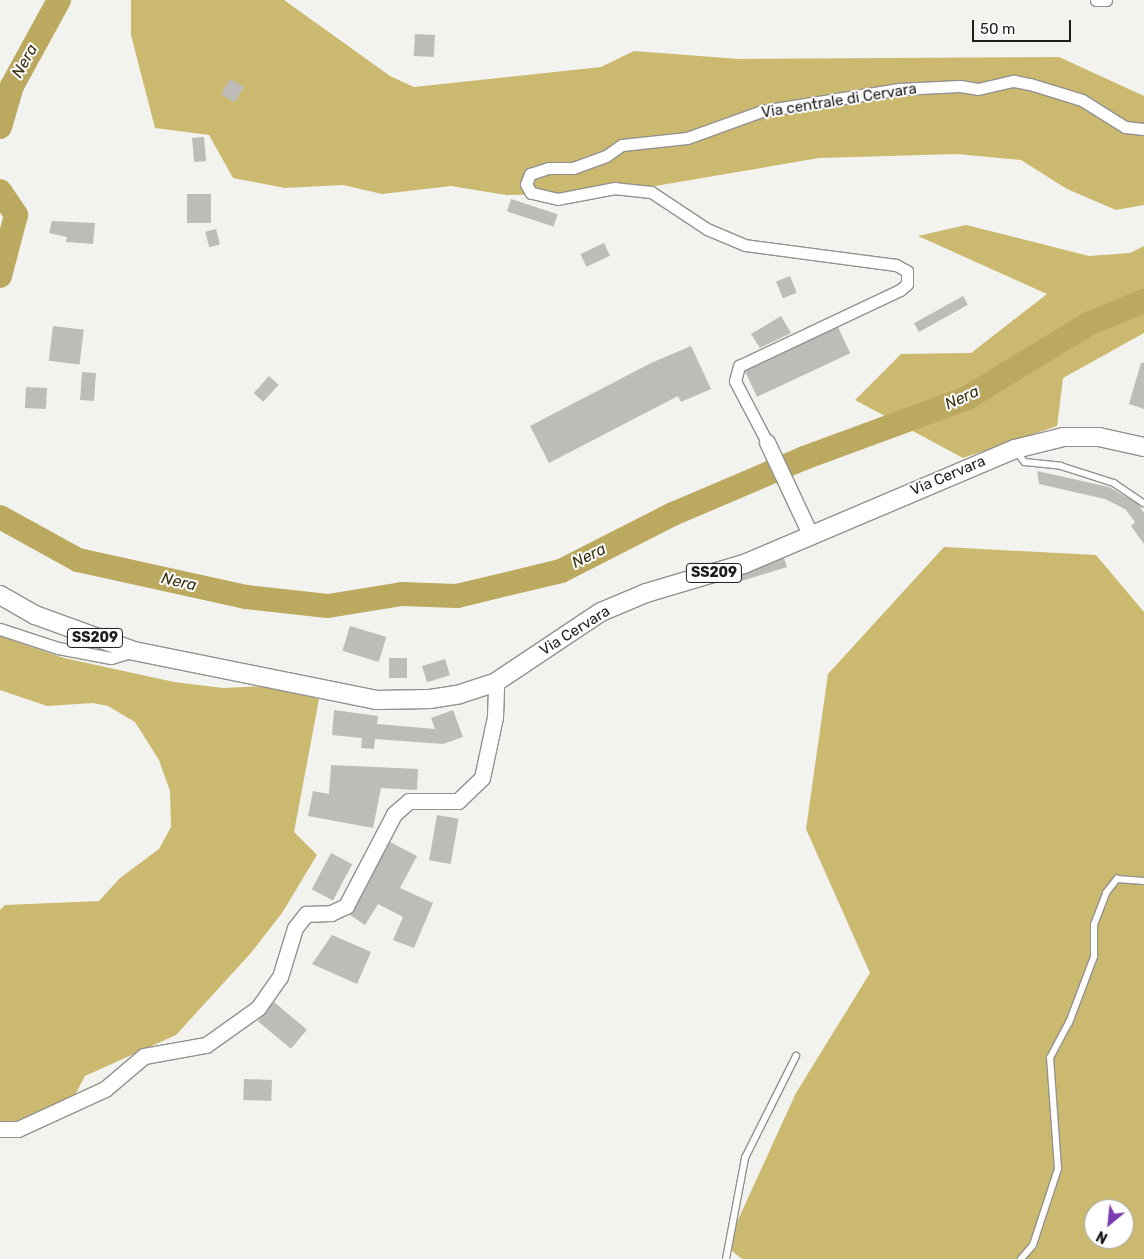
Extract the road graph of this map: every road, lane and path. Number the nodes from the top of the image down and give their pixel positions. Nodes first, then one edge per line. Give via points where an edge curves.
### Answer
1 (1096, 0) edge
2 (1106, 0) edge
3 (1144, 129) edge
4 (767, 442) joint
5 (1144, 446) edge
6 (1015, 449) junction
7 (1144, 503) edge
8 (811, 536) junction
9 (0, 595) edge
10 (0, 629) edge
11 (134, 651) junction
12 (496, 682) junction
13 (1144, 880) edge
14 (796, 1056) dead end
15 (0, 1129) edge
16 (726, 1259) edge
17 (1020, 1259) edge

1 - 2 street
3 - 4 street, Via centrale di Cervara via 1124,127 1082,100 1014,81 978,90 960,86 899,90 762,111 687,138 622,145 606,156 573,168 548,168 530,174 526,184 531,193 558,199 615,188 651,192 708,229 745,245 896,265 907,271 907,284 900,290 736,369 735,381
4 - 8 street, Via centrale di Cervara
5 - 6 main road, Via Cervara / SS209 via 1099,437 1064,436
6 - 7 lane via 1025,462 1061,466 1114,483
6 - 8 main road, Via Cervara / SS209
8 - 12 main road, Via Cervara / SS209 via 744,564 646,593 601,612
9 - 11 main road, Via Cervara / SS209 via 35,614
10 - 11 street via 58,648 111,658
11 - 12 main road, Via Cervara / SS209 via 376,700 430,699
12 - 15 street via 495,717 482,778 458,801 408,801 394,814 346,906 331,913 306,914 295,928 280,977 258,1008 206,1045 144,1056 105,1089 18,1130
13 - 17 lane via 1117,879 1106,894 1094,925 1094,957 1069,1023 1050,1058 1058,1169 1032,1245
14 - 16 lane via 745,1158

